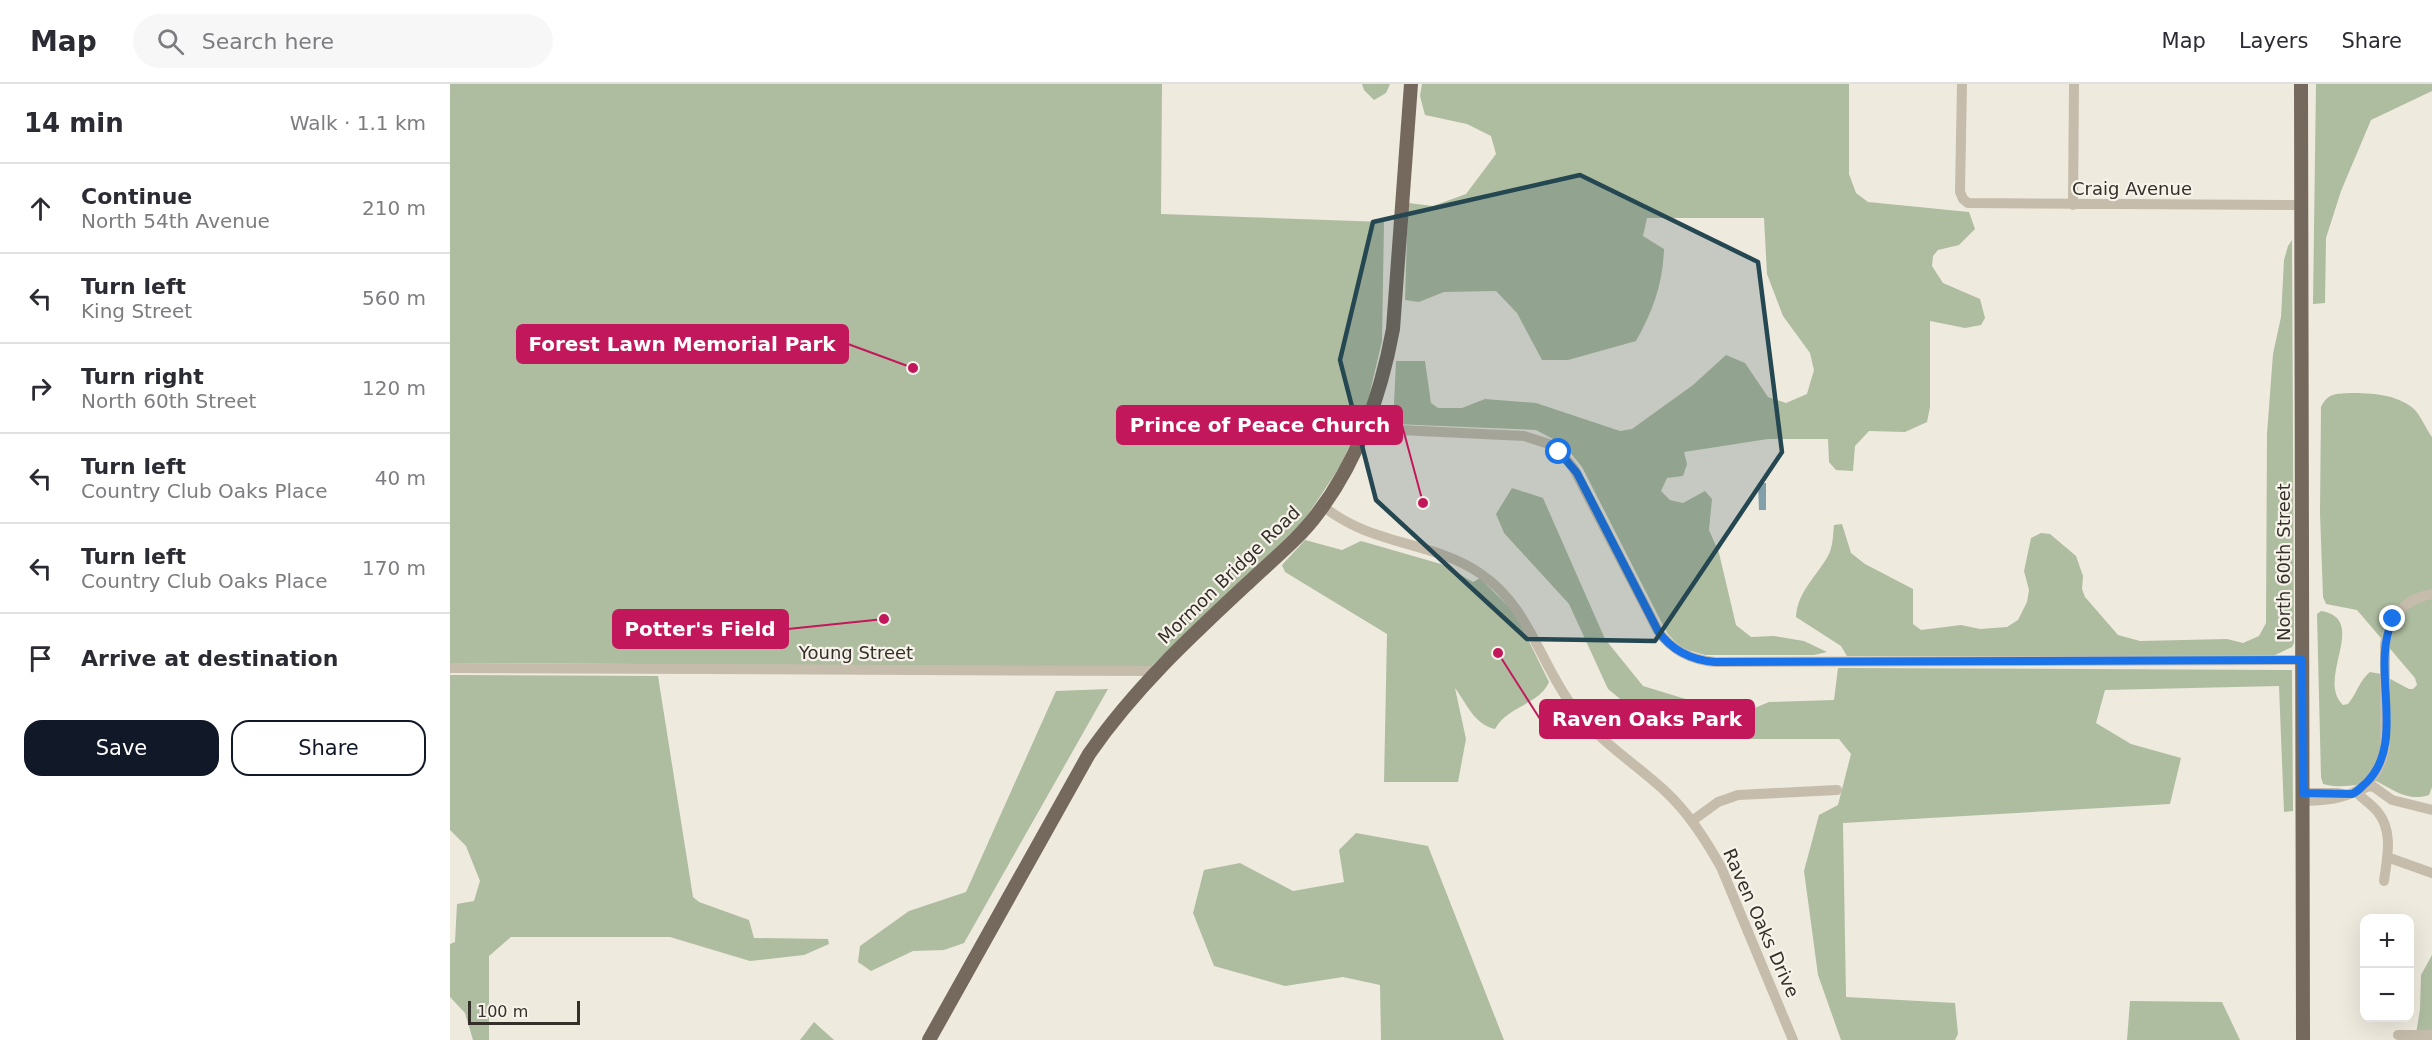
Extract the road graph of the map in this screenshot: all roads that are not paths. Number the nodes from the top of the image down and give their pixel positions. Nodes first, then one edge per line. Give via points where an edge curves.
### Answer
1 (1411, 84) edge
2 (1962, 84) edge
3 (2074, 84) edge
4 (2301, 84) edge
5 (2073, 205) junction
6 (2300, 205) junction
7 (1367, 424) junction
8 (1323, 506) junction
9 (2432, 594) edge
10 (2302, 660) junction
11 (450, 668) edge
12 (1155, 671) junction
13 (1837, 790) dead end
14 (2351, 794) junction
15 (2303, 797) junction
16 (2432, 810) edge
17 (1692, 821) junction
18 (2387, 857) junction
19 (2432, 873) edge
20 (2384, 881) dead end
21 (2398, 1035) dead end
22 (2432, 1035) edge
23 (929, 1040) edge
24 (1793, 1040) edge
25 (2303, 1040) edge

1 - 7 main road, Mormon Bridge Road via 1393,328 1387,363
2 - 5 street, Craig Avenue via 1960,192 1965,201
3 - 5 street
4 - 6 main road, North 60th Street
5 - 6 street, Craig Avenue
6 - 10 main road, North 60th Street
7 - 8 main road, Mormon Bridge Road
7 - 10 street via 1379,429 1524,436 1540,440 1559,452 1577,473 1658,631 1679,651 1693,658 1715,662
8 - 12 main road, Mormon Bridge Road via 1273,560
8 - 17 street, Raven Oaks Drive via 1362,531 1453,559 1492,582 1528,625 1552,673 1581,717 1608,745 1665,791
9 - 14 street via 2404,606 2389,627 2385,644 2385,748 2375,774
10 - 15 main road, North 60th Street
11 - 12 street, Young Street
12 - 23 main road, Mormon Bridge Road via 1089,753
13 - 17 street via 1738,795 1718,802
14 - 15 street
14 - 16 street via 2369,786 2392,800
14 - 18 street via 2371,804 2384,820 2388,832
15 - 25 main road, North 60th Street
17 - 24 street, Raven Oaks Drive via 1721,867
18 - 19 street
18 - 20 street
21 - 22 street

